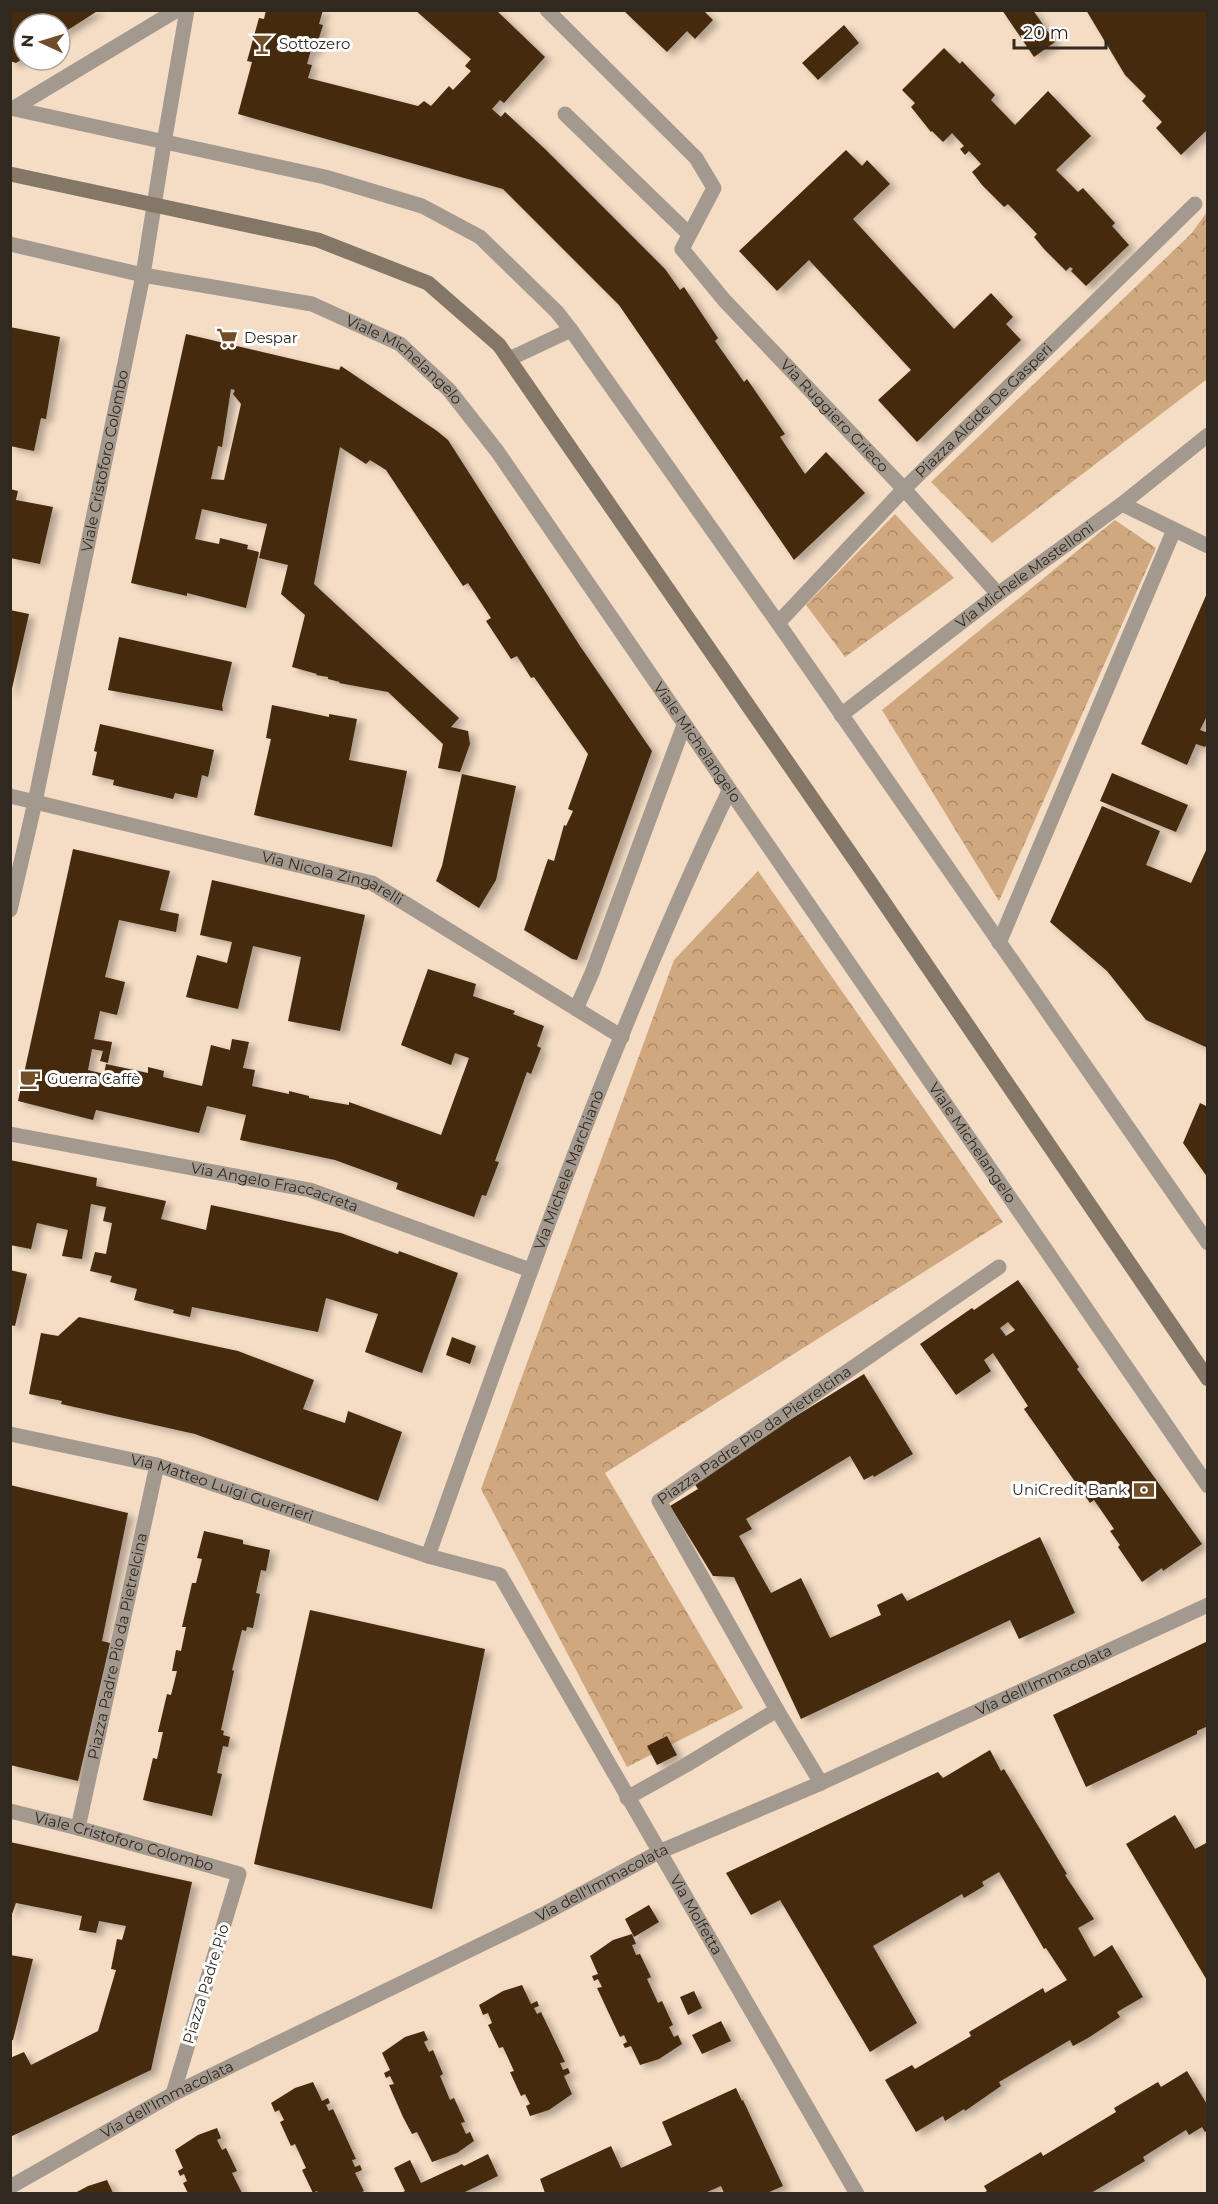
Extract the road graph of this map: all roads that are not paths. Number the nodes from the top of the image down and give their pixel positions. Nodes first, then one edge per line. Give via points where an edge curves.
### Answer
1 (177, 10) edge
2 (187, 10) edge
3 (547, 10) edge
4 (12, 108) edge
5 (565, 114) dead end
6 (164, 143) junction
7 (10, 174) edge
8 (1195, 204) dead end
9 (154, 205) junction
10 (689, 234) junction
11 (10, 244) edge
12 (143, 275) junction
13 (571, 330) junction
14 (509, 359) junction
15 (1208, 435) edge
16 (904, 489) junction
17 (1122, 504) junction
18 (1174, 530) junction
19 (1208, 546) edge
20 (999, 594) junction
21 (778, 623) junction
22 (841, 715) junction
23 (684, 725) junction
24 (729, 791) junction
25 (10, 796) edge
26 (35, 802) junction
27 (10, 910) edge
28 (999, 943) junction
29 (576, 1009) junction
30 (622, 1037) junction
31 (10, 1134) edge
32 (1208, 1243) edge
33 (999, 1267) dead end
34 (530, 1270) junction
35 (1208, 1379) edge
36 (10, 1434) edge
37 (157, 1465) junction
38 (1208, 1486) edge
39 (428, 1556) junction
40 (1208, 1605) edge
41 (777, 1710) junction
42 (821, 1783) junction
43 (627, 1798) junction
44 (10, 1811) edge
45 (78, 1828) junction
46 (658, 1852) junction
47 (239, 1874) joint
48 (173, 2094) junction
49 (10, 2187) edge
50 (857, 2193) edge

1 - 4 street
2 - 6 street, Viale Cristoforo Colombo
3 - 10 street via 696,158 714,188
4 - 6 street
5 - 10 street
6 - 9 street, Viale Cristoforo Colombo
6 - 13 street via 324,177 422,206 480,237
7 - 9 street
8 - 16 street, Piazza Alcide De Gasperi
9 - 12 street, Viale Cristoforo Colombo
9 - 14 street via 318,240 428,283 500,345
10 - 16 street, Via Ruggiero Grieco via 682,249 724,301
11 - 12 street, Viale Michelangelo
12 - 23 street, Viale Michelangelo via 312,304 400,344 449,390 497,451
12 - 26 street, Viale Cristoforo Colombo
13 - 14 street
13 - 21 street
14 - 35 street
15 - 17 street, Via Michele Mastelloni
16 - 20 street, Via Ruggiero Grieco
16 - 21 street, Piazza Alcide De Gasperi
17 - 18 street
17 - 20 street, Via Michele Mastelloni
18 - 19 street
18 - 28 street
20 - 22 street, Via Michele Mastelloni
21 - 22 street
22 - 28 street
23 - 24 street, Viale Michelangelo
23 - 29 street
24 - 30 street, Via Michele Marchianò
24 - 38 street, Viale Michelangelo
25 - 26 street, Via Nicola Zingarelli
26 - 27 street, Viale Cristoforo Colombo
26 - 29 street, Via Nicola Zingarelli via 372,882
28 - 32 street
29 - 30 street, Via Nicola Zingarelli
30 - 34 street, Via Michele Marchianò
31 - 34 street, Via Angelo Fraccacreta via 310,1190
33 - 41 street, Piazza Padre Pio da Pietrelcina via 659,1501
34 - 39 street, Via Michele Marchianò
36 - 37 street, Via Matteo Luigi Guerrieri
37 - 39 street, Via Matteo Luigi Guerrieri
37 - 45 street, Piazza Padre Pio da Pietrelcina
39 - 43 street, Via Molfetta via 500,1575
40 - 42 street, Via dell'Immacolata
41 - 42 street, Piazza Padre Pio da Pietrelcina
41 - 43 street
42 - 46 street, Via dell'Immacolata
43 - 46 street, Via Molfetta
44 - 45 street, Viale Cristoforo Colombo
45 - 47 street, Viale Cristoforo Colombo
46 - 48 street, Via dell'Immacolata via 542,1915
46 - 50 street, Via Molfetta
47 - 48 street, Piazza Padre Pio
48 - 49 street, Via dell'Immacolata

